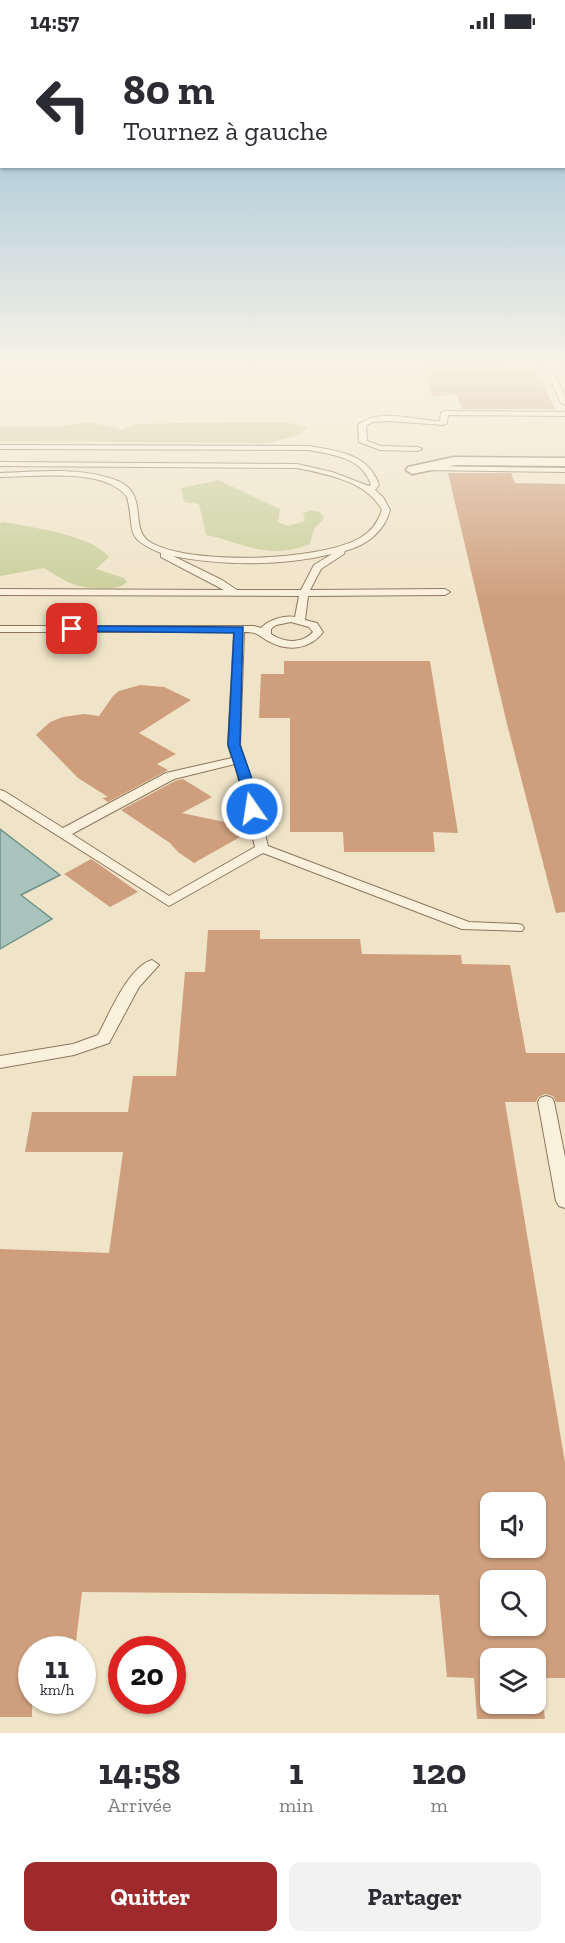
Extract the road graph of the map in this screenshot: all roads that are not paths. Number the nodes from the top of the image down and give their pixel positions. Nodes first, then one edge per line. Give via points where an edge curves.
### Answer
1 (364, 442) edge
2 (0, 447) edge
3 (418, 449) dead end
4 (565, 462) edge
5 (0, 464) edge
6 (417, 469) joint
7 (565, 470) edge
8 (0, 475) edge
9 (371, 489) junction
10 (147, 544) junction
11 (350, 546) junction
12 (0, 592) edge
13 (235, 592) junction
14 (304, 592) junction
15 (445, 592) dead end
16 (300, 620) junction
17 (0, 629) edge
18 (240, 630) junction
19 (265, 632) junction
20 (239, 760) junction
21 (0, 794) edge
22 (62, 834) junction
23 (262, 848) junction
24 (517, 928) dead end
25 (152, 965) dead end
26 (0, 1062) edge
27 (546, 1102) dead end
28 (565, 1201) edge

1 - 3 lane via 372,447
2 - 9 lane via 309,448 362,463 374,478
4 - 6 street via 454,461
5 - 9 lane via 297,466 332,472
6 - 7 lane
8 - 10 lane via 74,476 118,484 133,497 136,528
9 - 11 lane via 385,508 383,522 371,535
10 - 11 lane via 198,558 235,560 288,557
10 - 13 lane
11 - 14 lane via 317,567
12 - 13 lane
13 - 14 lane
14 - 15 lane
14 - 16 lane
16 - 19 lane via 273,623
16 - 19 lane via 316,628 316,636 311,640 287,644 270,639
17 - 18 lane
18 - 19 lane
18 - 20 lane via 234,745
20 - 22 lane via 170,776
20 - 23 lane
21 - 22 lane
22 - 23 lane via 169,902
23 - 24 lane via 467,926
25 - 26 lane via 133,984 104,1038 74,1050
27 - 28 lane

